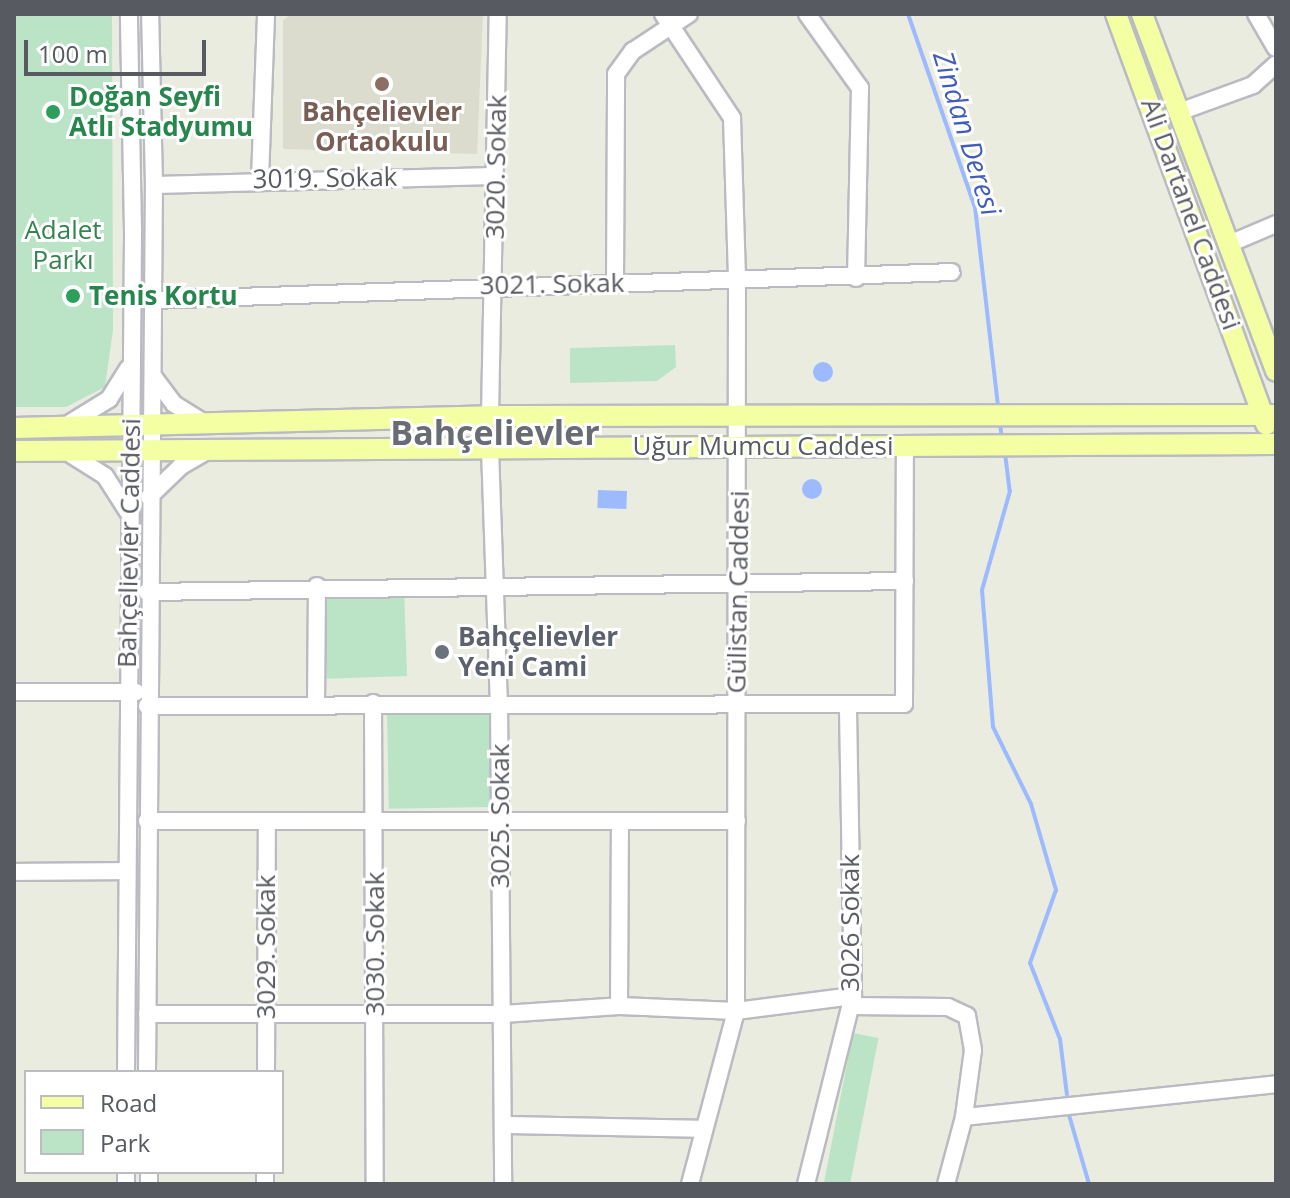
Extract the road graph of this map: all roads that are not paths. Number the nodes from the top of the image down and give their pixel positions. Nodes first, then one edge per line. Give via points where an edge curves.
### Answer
1 (129, 14) edge
2 (150, 14) edge
3 (689, 14) edge
4 (807, 14) edge
5 (1116, 14) edge
6 (1142, 14) edge
7 (1256, 14) edge
8 (499, 15) edge
9 (268, 16) edge
10 (667, 19) edge
11 (1276, 48) edge
12 (1276, 64) edge
13 (1179, 112) junction
14 (495, 176) junction
15 (260, 179) junction
16 (154, 185) junction
17 (1276, 224) edge
18 (1229, 244) junction
19 (952, 272) dead end
20 (737, 278) junction
21 (856, 278) junction
22 (615, 283) junction
23 (494, 285) junction
24 (152, 300) junction
25 (130, 363) junction
26 (1276, 371) edge
27 (151, 373) junction
28 (1269, 414) edge
29 (490, 416) junction
30 (738, 418) junction
31 (204, 423) junction
32 (151, 425) junction
33 (130, 426) junction
34 (14, 428) edge
35 (60, 428) junction
36 (739, 445) junction
37 (905, 445) junction
38 (216, 447) junction
39 (151, 448) junction
40 (130, 449) junction
41 (490, 449) junction
42 (1275, 449) edge
43 (61, 450) junction
44 (14, 451) edge
45 (149, 497) junction
46 (129, 515) junction
47 (905, 581) junction
48 (740, 584) junction
49 (494, 585) junction
50 (317, 586) junction
51 (147, 592) junction
52 (14, 692) edge
53 (127, 692) junction
54 (147, 699) junction
55 (499, 702) junction
56 (316, 703) junction
57 (373, 703) junction
58 (848, 704) junction
59 (737, 707) junction
60 (147, 821) junction
61 (737, 821) junction
62 (267, 822) junction
63 (375, 822) junction
64 (499, 823) junction
65 (620, 823) junction
66 (126, 871) junction
67 (14, 872) edge
68 (851, 1001) junction
69 (619, 1006) junction
70 (736, 1011) junction
71 (374, 1012) junction
72 (147, 1014) junction
73 (266, 1014) junction
74 (503, 1014) junction
75 (126, 1070) edge
76 (147, 1070) edge
77 (266, 1070) edge
78 (1276, 1084) edge
79 (964, 1117) junction
80 (503, 1125) junction
81 (703, 1129) junction
82 (375, 1184) edge
83 (503, 1184) edge
84 (690, 1184) edge
85 (806, 1184) edge
86 (946, 1184) edge

1 - 25 street, Bahçelievler Caddesi
2 - 16 street, Bahçelievler Caddesi
3 - 10 street
4 - 21 street via 860,88
5 - 28 main road, Ali Dartanel Caddesi
6 - 13 main road, Ali Dartanel Caddesi
7 - 11 street
8 - 14 street, 3020. Sokak
9 - 15 street
10 - 20 street, Gülistan Caddesi via 732,118
10 - 22 street via 616,74
12 - 13 street via 1253,85
13 - 18 main road, Ali Dartanel Caddesi
14 - 15 street, 3019. Sokak
14 - 23 street, 3020. Sokak
15 - 16 street, 3019. Sokak
16 - 24 street, Bahçelievler Caddesi
17 - 18 street
18 - 26 main road, Ali Dartanel Caddesi
19 - 21 street, 3021. Sokak
20 - 21 street, 3021. Sokak
20 - 22 street, 3021. Sokak
20 - 30 street, Gülistan Caddesi
22 - 23 street, 3021. Sokak
23 - 24 street, 3021. Sokak
23 - 29 street, 3020. Sokak
24 - 27 street, Bahçelievler Caddesi
25 - 33 street, Bahçelievler Caddesi
25 - 35 street via 109,399
27 - 31 street via 166,396
27 - 32 street, Bahçelievler Caddesi
28 - 30 main road, Uğur Mumcu Caddesi
28 - 42 main road, Ali Dartanel Caddesi
29 - 30 main road, Uğur Mumcu Caddesi
29 - 31 main road, Uğur Mumcu Caddesi
30 - 36 street, Gülistan Caddesi
31 - 32 main road, Uğur Mumcu Caddesi
32 - 33 main road, Uğur Mumcu Caddesi
32 - 39 street, Bahçelievler Caddesi
33 - 35 main road, Uğur Mumcu Caddesi
33 - 40 street, Bahçelievler Caddesi
34 - 35 main road, Uğur Mumcu Caddesi
36 - 37 main road, Uğur Mumcu Caddesi
36 - 41 main road, Uğur Mumcu Caddesi
36 - 48 street, Gülistan Caddesi
37 - 42 main road, Uğur Mumcu Caddesi
37 - 47 street
38 - 39 main road, Uğur Mumcu Caddesi
38 - 41 main road, Uğur Mumcu Caddesi
38 - 45 street via 181,466
39 - 40 main road, Uğur Mumcu Caddesi
39 - 45 street, Bahçelievler Caddesi
40 - 43 main road, Uğur Mumcu Caddesi
40 - 46 street, Bahçelievler Caddesi
41 - 49 street, 3025. Sokak
43 - 44 main road, Uğur Mumcu Caddesi
43 - 46 street via 105,476
45 - 51 street, Bahçelievler Caddesi
46 - 53 street, Bahçelievler Caddesi
47 - 48 street
47 - 58 street via 904,704
48 - 49 street
48 - 59 street, Gülistan Caddesi
49 - 50 street
49 - 55 street, 3025. Sokak
50 - 51 street
50 - 56 street
51 - 54 street, Bahçelievler Caddesi
52 - 53 street
53 - 54 street
53 - 66 street, Bahçelievler Caddesi
54 - 56 street
54 - 60 street, Bahçelievler Caddesi
55 - 57 street
55 - 59 street
55 - 64 street, 3025. Sokak
56 - 57 street
57 - 63 street, 3030. Sokak
58 - 59 street
58 - 68 street, 3026 Sokak
59 - 61 street, Gülistan Caddesi
60 - 62 street
60 - 72 street, Bahçelievler Caddesi
61 - 65 street
61 - 70 street, Gülistan Caddesi
62 - 63 street
62 - 73 street, 3029. Sokak
63 - 64 street
63 - 71 street, 3030. Sokak
64 - 65 street
64 - 74 street, 3025. Sokak
65 - 69 street
66 - 67 street
66 - 75 street, Bahçelievler Caddesi
68 - 70 street
68 - 79 street via 948,1007 967,1016 973,1050
68 - 85 street, 3026 Sokak
69 - 70 street
69 - 74 street
70 - 81 street, Gülistan Caddesi
71 - 73 street
71 - 74 street
71 - 82 street, 3030. Sokak
72 - 73 street
72 - 76 street, Bahçelievler Caddesi
73 - 77 street, 3029. Sokak
74 - 80 street, 3025. Sokak
78 - 79 street
79 - 86 street
80 - 81 street
80 - 83 street, 3025. Sokak
81 - 84 street, Gülistan Caddesi

